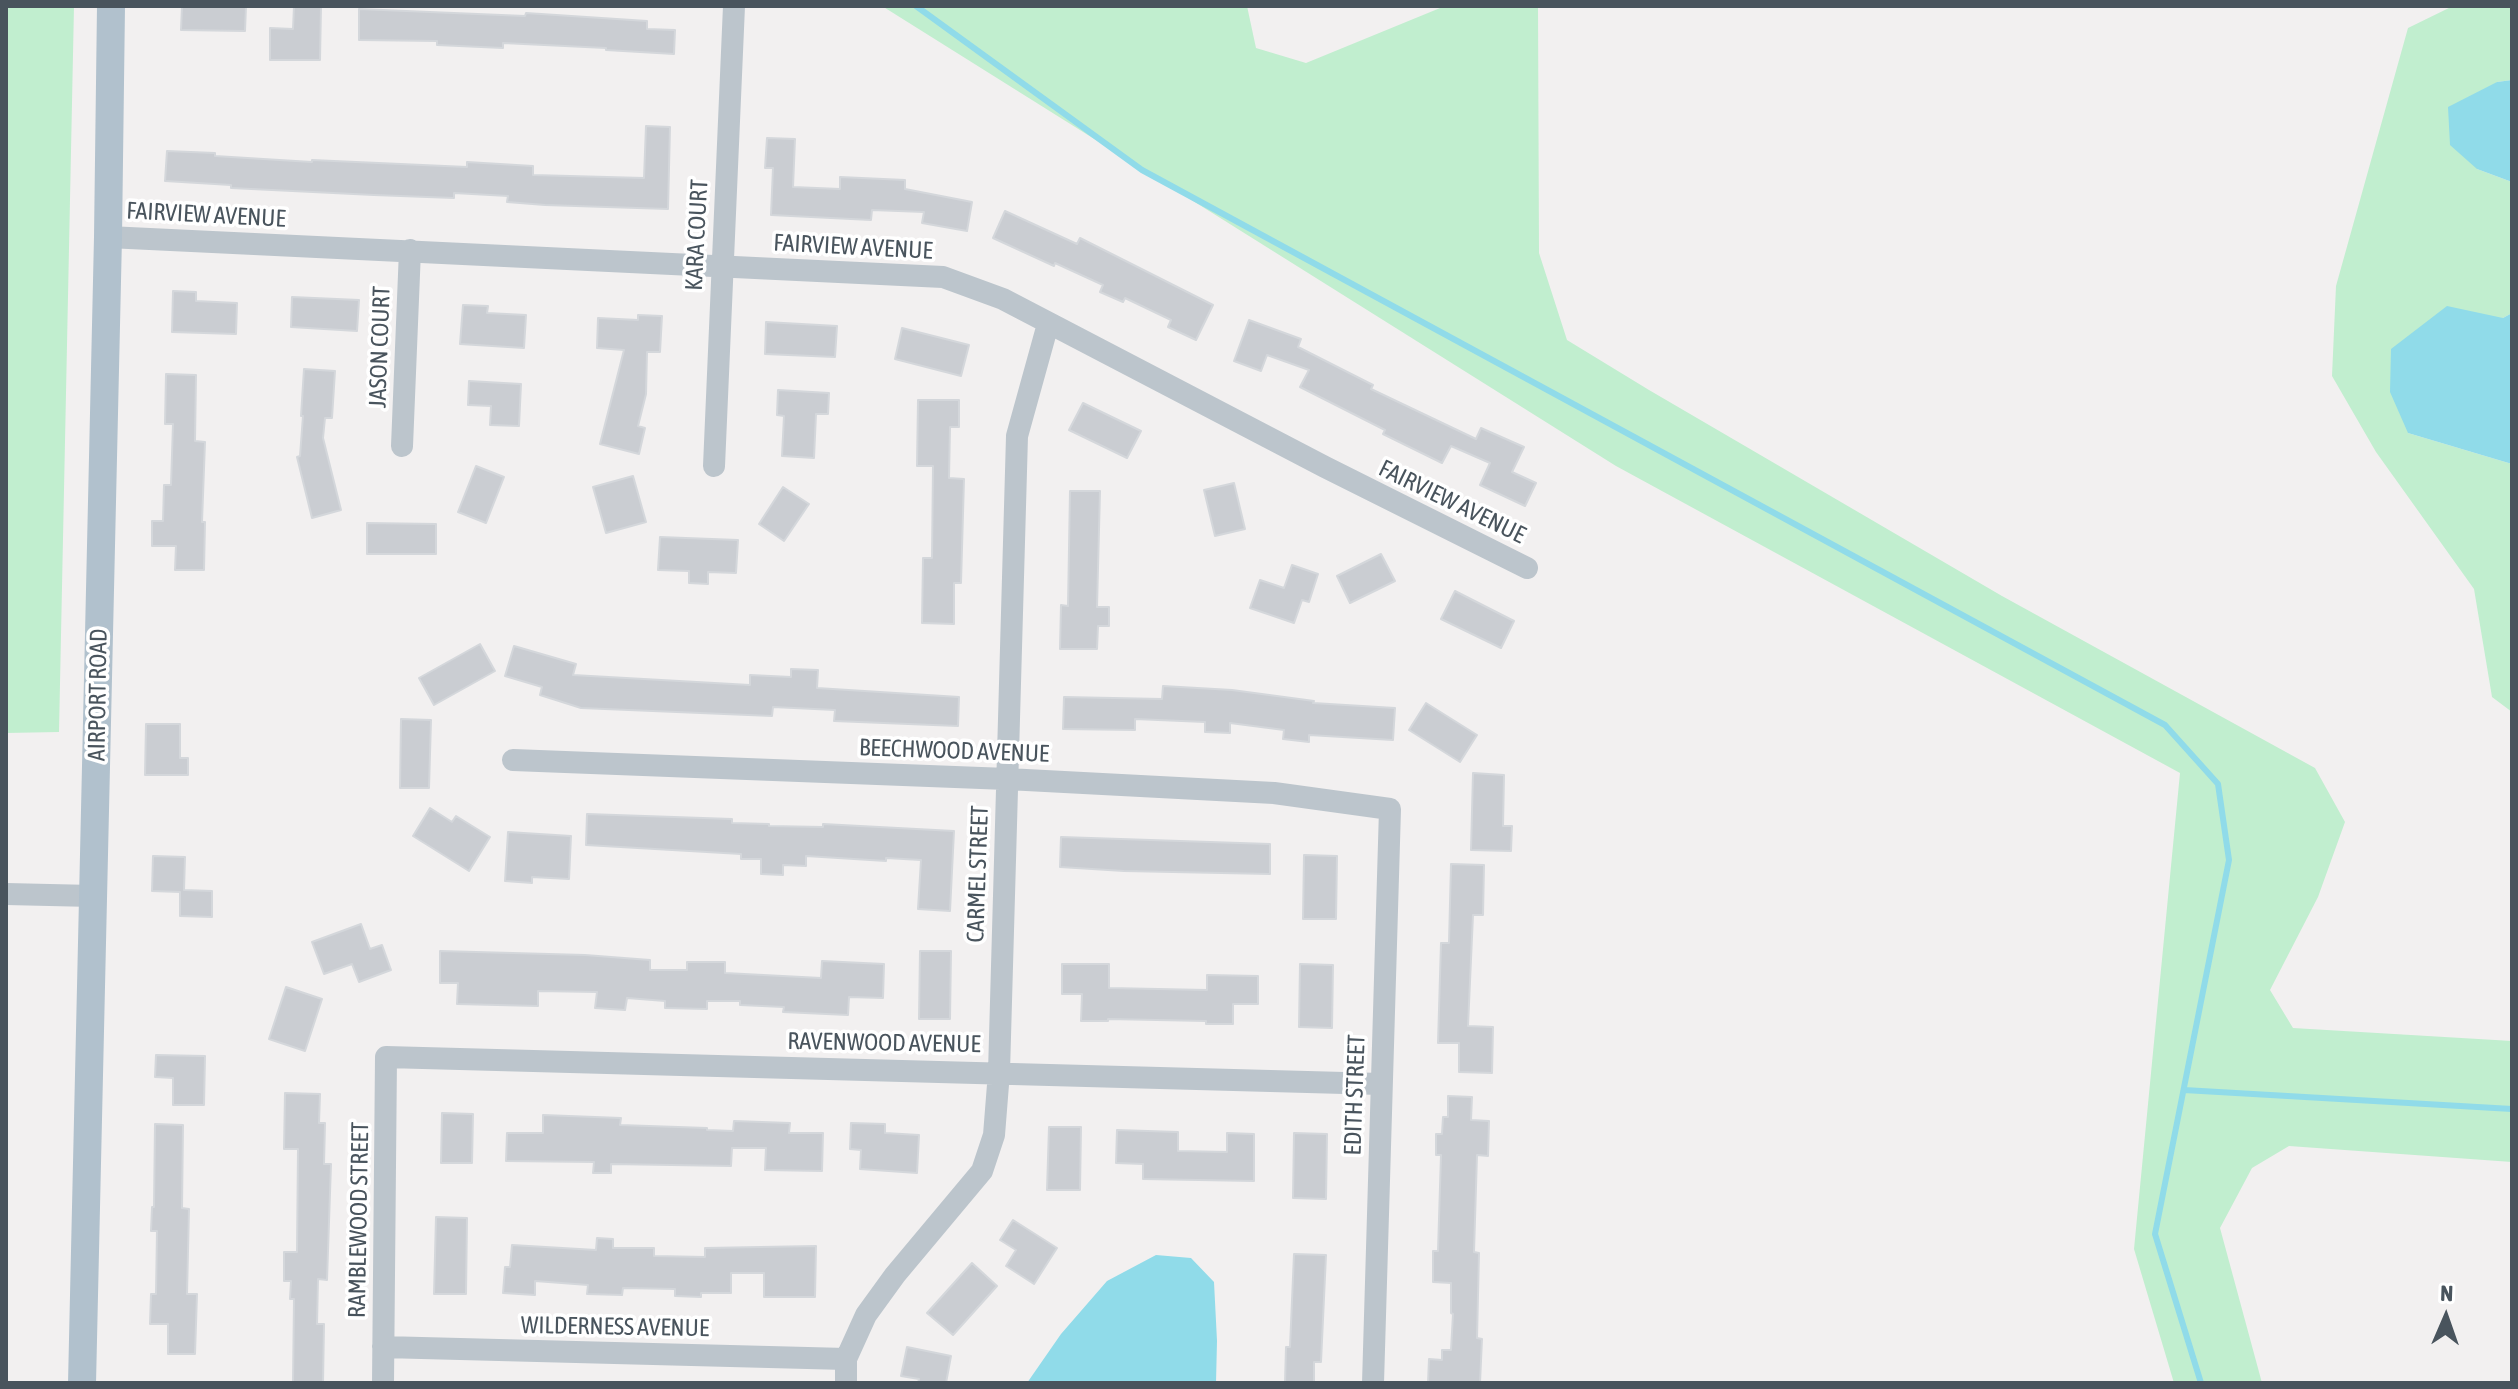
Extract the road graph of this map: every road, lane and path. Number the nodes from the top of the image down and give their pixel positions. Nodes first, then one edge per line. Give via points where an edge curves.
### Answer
1 (111, 6) edge
2 (734, 6) edge
3 (108, 237) junction
4 (410, 250) junction
5 (721, 266) junction
6 (1048, 324) junction
7 (402, 446) dead end
8 (714, 466) dead end
9 (1527, 568) dead end
10 (513, 760) dead end
11 (1007, 779) junction
12 (1390, 809) joint
13 (6, 894) edge
14 (93, 896) junction
15 (386, 1057) joint
16 (999, 1072) junction
17 (1381, 1084) junction
18 (383, 1347) junction
19 (846, 1359) junction
20 (82, 1383) edge
21 (383, 1383) edge
22 (846, 1383) edge
23 (1373, 1383) edge

1 - 3 main road, AIRPORT ROAD
2 - 5 street, KARA COURT
3 - 4 street, FAIRVIEW AVENUE
3 - 14 main road, AIRPORT ROAD
4 - 5 street, FAIRVIEW AVENUE
4 - 7 street, JASON COURT
5 - 6 street, FAIRVIEW AVENUE via 943,277 1003,299
5 - 8 street, KARA COURT
6 - 9 street, FAIRVIEW AVENUE
6 - 11 street, CARMEL STREET via 1017,436
10 - 11 street, BEECHWOOD AVENUE
11 - 12 street, BEECHWOOD AVENUE via 1274,793
11 - 16 street, CARMEL STREET
12 - 17 street, EDITH STREET
13 - 14 street
14 - 20 main road, AIRPORT ROAD
15 - 16 street, RAVENWOOD AVENUE
15 - 18 street, RAMBLEWOOD STREET
16 - 17 street, RAVENWOOD AVENUE
16 - 19 street, CARMEL STREET via 994,1135 982,1171 866,1315
17 - 23 street, EDITH STREET
18 - 19 street, WILDERNESS AVENUE
18 - 21 street, RAMBLEWOOD STREET
19 - 22 street, CARMEL STREET

